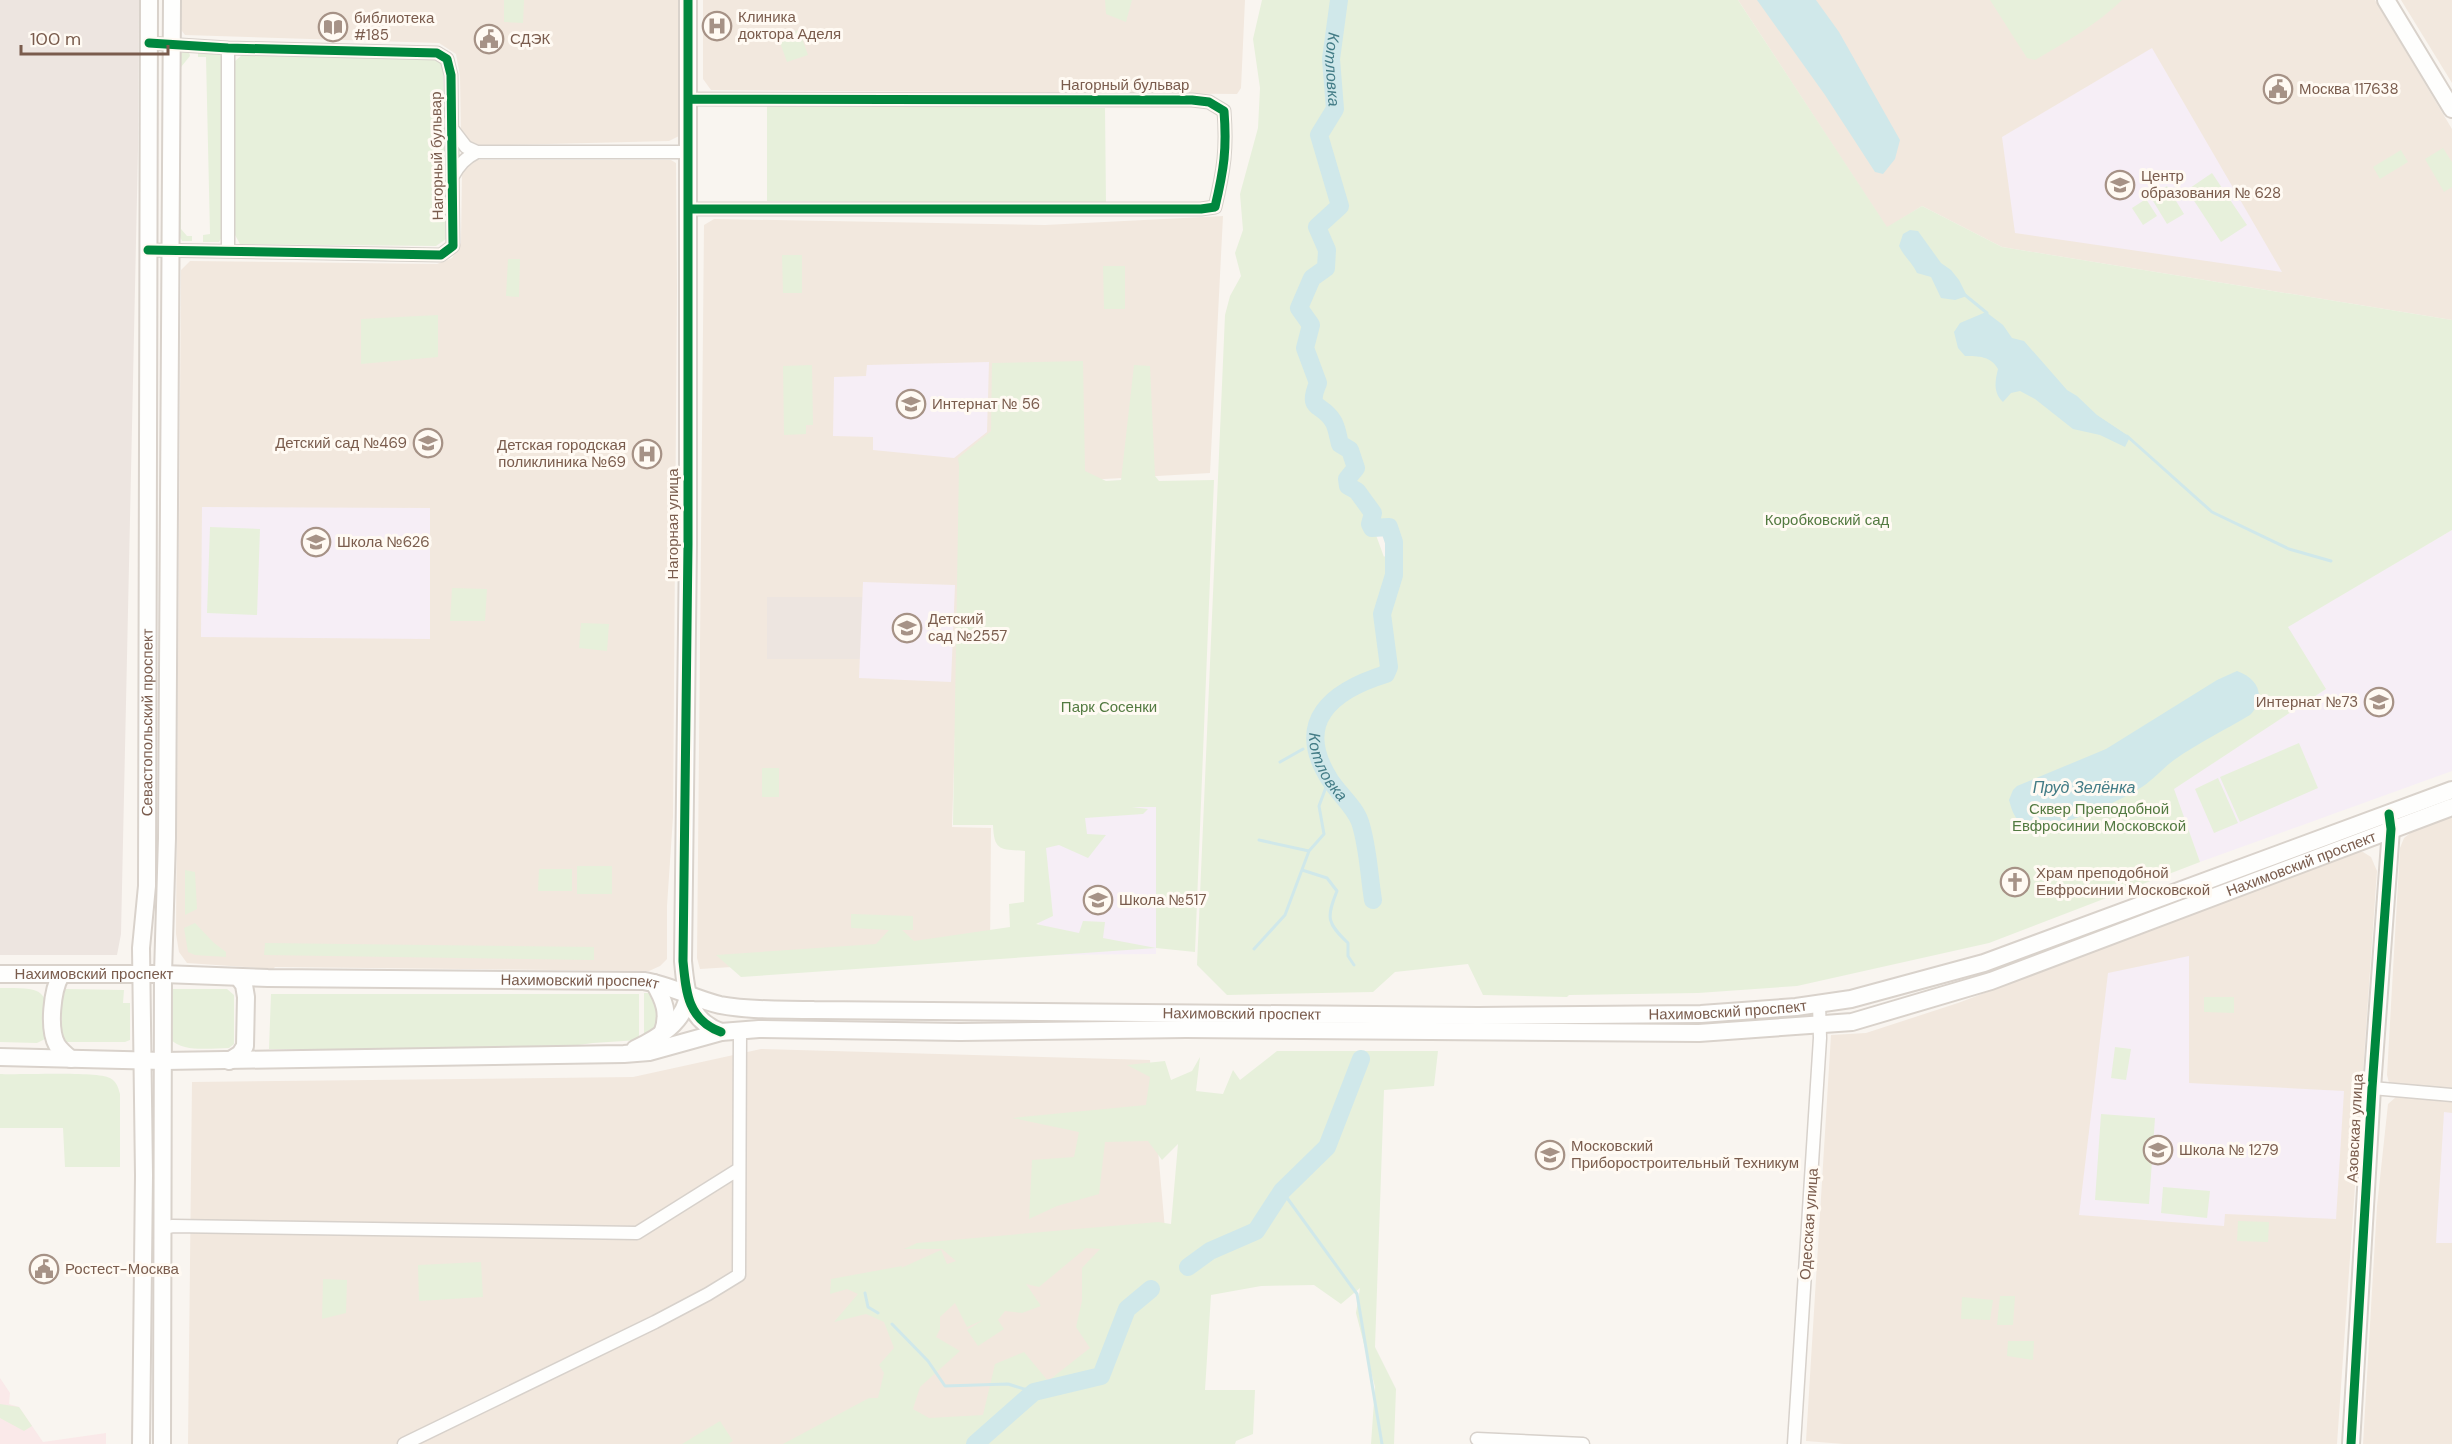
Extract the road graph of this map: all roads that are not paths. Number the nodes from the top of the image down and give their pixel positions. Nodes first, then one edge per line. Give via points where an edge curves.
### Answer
1 (149, 0) edge
2 (172, 0) edge
3 (688, 0) edge
4 (2386, 0) edge
5 (149, 43) junction
6 (173, 44) junction
7 (228, 48) junction
8 (688, 99) junction
9 (2452, 109) edge
10 (452, 129) junction
11 (477, 152) junction
12 (688, 152) junction
13 (453, 177) junction
14 (688, 209) junction
15 (148, 250) junction
16 (171, 250) junction
17 (228, 251) junction
18 (2452, 790) edge
19 (2452, 807) edge
20 (2390, 822) junction
21 (683, 961) junction
22 (0, 974) edge
23 (141, 974) junction
24 (163, 974) junction
25 (61, 975) junction
26 (238, 977) junction
27 (268, 978) junction
28 (655, 983) junction
29 (688, 995) junction
30 (1819, 1004) junction
31 (729, 1006) junction
32 (1820, 1025) junction
33 (740, 1030) junction
34 (721, 1032) junction
35 (662, 1034) junction
36 (624, 1054) junction
37 (0, 1057) edge
38 (71, 1059) junction
39 (229, 1060) junction
40 (264, 1060) junction
41 (143, 1061) junction
42 (164, 1061) junction
43 (2372, 1088) junction
44 (2452, 1095) edge
45 (739, 1169) junction
46 (163, 1228) junction
47 (1477, 1439) dead end
48 (141, 1444) edge
49 (162, 1444) edge
50 (404, 1444) edge
51 (1583, 1444) edge
52 (1794, 1444) edge
53 (2351, 1444) edge

1 - 5 main road, Севастопольский проспект
2 - 6 main road, Севастопольский проспект
3 - 8 main road, Нагорная улица
4 - 9 main road
5 - 6 street, Нагорный бульвар
5 - 15 main road, Севастопольский проспект
6 - 7 street, Нагорный бульвар
6 - 16 main road, Севастопольский проспект
7 - 10 street, Нагорный бульвар via 437,53 447,59 451,75
7 - 17 street
8 - 12 main road, Нагорная улица
8 - 14 street, Нагорный бульвар via 1192,100 1209,102 1224,111 1227,145 1215,207 1201,209
10 - 11 street, Нагорный бульвар via 466,147
10 - 13 street, Нагорный бульвар
11 - 12 street
11 - 13 street, Нагорный бульвар via 458,166
12 - 14 main road, Нагорная улица
13 - 17 street, Нагорный бульвар via 453,246 441,255
14 - 21 main road, Нагорная улица
15 - 16 street, Нагорный бульвар
15 - 23 main road, Севастопольский проспект via 147,886
16 - 17 street, Нагорный бульвар
16 - 24 main road, Севастопольский проспект
18 - 20 main road, Нахимовский проспект
19 - 20 main road, Нахимовский проспект
20 - 30 main road, Нахимовский проспект via 1984,963
20 - 32 main road, Нахимовский проспект via 1991,981 1852,1022
20 - 43 main road, Азовская улица
21 - 28 main road via 674,974
21 - 29 main road, Нагорная улица
21 - 31 main road via 692,991
22 - 25 main road, Нахимовский проспект
23 - 24 main road, Нахимовский проспект
23 - 25 main road, Нахимовский проспект
23 - 41 main road, Севастопольский проспект
24 - 26 main road, Нахимовский проспект
24 - 42 main road, Севастопольский проспект
25 - 38 main road via 53,994 53,1032 56,1044
26 - 27 main road, Нахимовский проспект
26 - 39 main road via 246,997 245,1046
27 - 28 main road, Нахимовский проспект
27 - 40 main road via 257,991 255,1049
28 - 29 main road, Нахимовский проспект
28 - 35 main road via 666,1008
29 - 31 main road, Нахимовский проспект
29 - 34 main road, Нагорная улица via 700,1020
29 - 35 main road via 680,1016
30 - 31 main road, Нахимовский проспект via 1701,1014 1490,1016
30 - 32 street, Одесская улица
32 - 33 main road, Нахимовский проспект via 1699,1033
32 - 52 street, Одесская улица
33 - 34 main road, Нахимовский проспект
33 - 45 street
34 - 36 main road, Нахимовский проспект via 649,1052
35 - 36 main road, Нахимовский проспект
36 - 40 main road, Нахимовский проспект
37 - 38 main road, Нахимовский проспект
38 - 41 main road, Нахимовский проспект
39 - 40 main road, Нахимовский проспект
39 - 42 main road, Нахимовский проспект
41 - 42 main road, Нахимовский проспект
41 - 48 main road, Севастопольский проспект
42 - 46 main road, Севастопольский проспект
43 - 44 street
43 - 53 main road, Азовская улица
45 - 46 street via 637,1233
45 - 50 street via 739,1275 655,1322
46 - 49 main road, Севастопольский проспект
47 - 51 street

